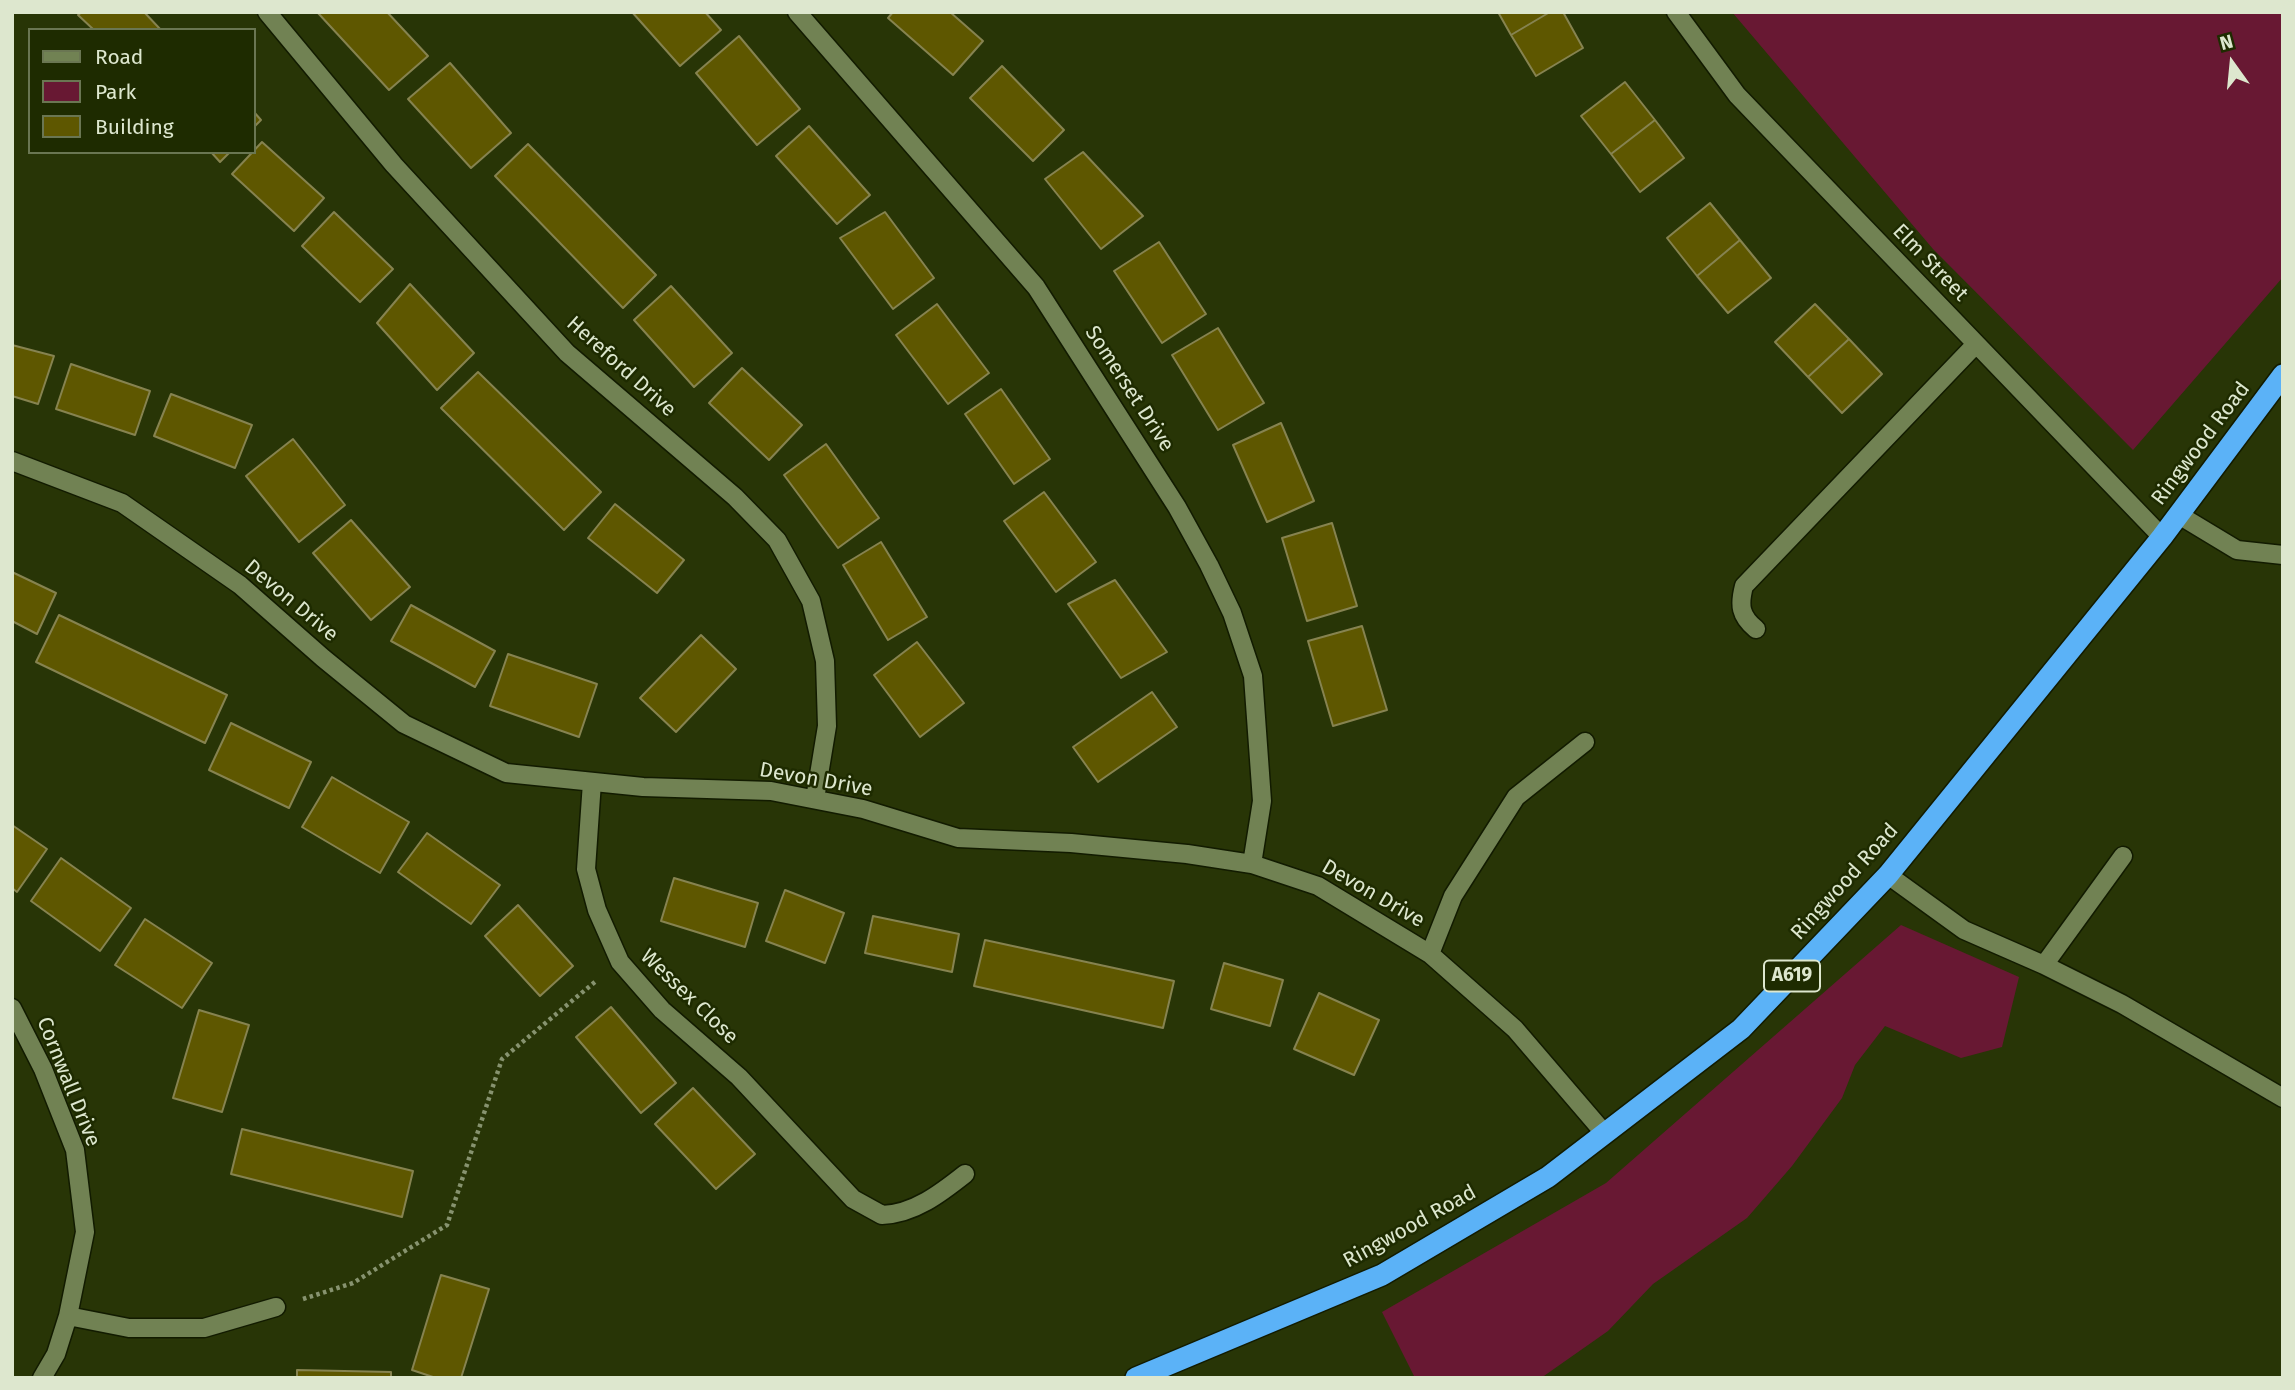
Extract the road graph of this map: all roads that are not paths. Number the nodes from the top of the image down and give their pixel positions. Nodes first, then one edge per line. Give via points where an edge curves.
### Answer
1 (267, 12) edge
2 (797, 12) edge
3 (1676, 12) edge
4 (1976, 344) junction
5 (2283, 375) edge
6 (12, 461) edge
7 (2179, 514) junction
8 (2162, 537) junction
9 (2283, 555) edge
10 (1756, 629) dead end
11 (1586, 742) dead end
12 (592, 782) junction
13 (815, 799) junction
14 (2123, 856) dead end
15 (1252, 864) junction
16 (1888, 875) junction
17 (1430, 954) junction
18 (2044, 965) junction
19 (12, 1008) edge
20 (2283, 1098) edge
21 (1605, 1134) junction
22 (965, 1174) dead end
23 (276, 1307) road end
24 (68, 1316) junction
25 (42, 1378) edge
26 (1136, 1378) edge

1 - 13 street, Hereford Drive via 394,165 567,353 735,497 778,540 811,601 825,661 827,726
2 - 15 street, Somerset Drive via 1036,287 1209,565 1232,613 1253,676 1262,800
3 - 4 street, Elm Street via 1737,95
4 - 8 street, Elm Street
4 - 10 street via 1744,586 1740,603 1744,620
5 - 7 highway, Ringwood Road / A619
6 - 12 street, Devon Drive via 122,503 240,585 404,724 506,773
7 - 8 highway, Ringwood Road / A619
7 - 9 street via 2237,550
8 - 16 highway, Ringwood Road / A619
11 - 17 street via 1516,797 1453,896
12 - 13 street, Devon Drive via 771,791
12 - 22 street, Wessex Close via 586,869 597,910 620,962 662,1010 739,1077 853,1199 882,1215 909,1210 939,1195
13 - 15 street, Devon Drive via 958,838 1072,843
14 - 18 street
15 - 17 street, Devon Drive via 1318,886
16 - 18 street via 1964,930
16 - 21 highway, Ringwood Road / A619 via 1741,1028
17 - 21 street, Devon Drive via 1515,1029
18 - 20 street via 2122,1004
19 - 24 street, Cornwall Drive via 43,1069 75,1150 85,1232
21 - 26 highway, Ringwood Road / A619 via 1548,1177 1382,1275
23 - 24 street via 204,1328 129,1328
24 - 25 street, Cornwall Drive

